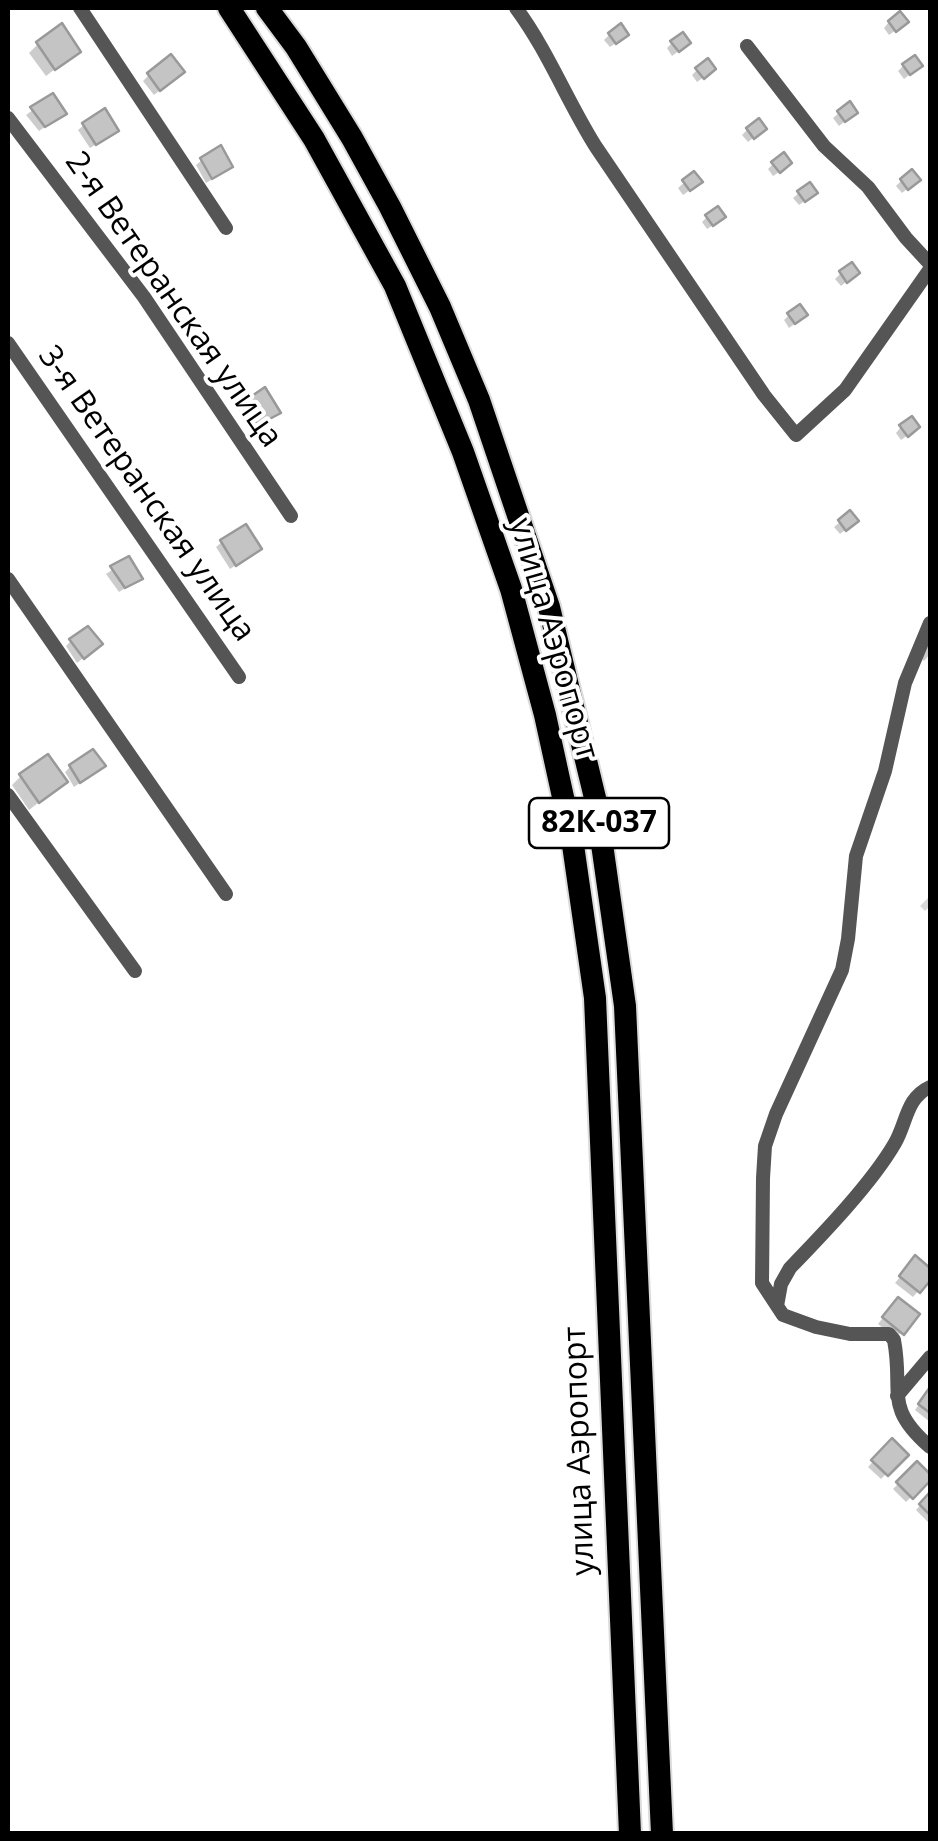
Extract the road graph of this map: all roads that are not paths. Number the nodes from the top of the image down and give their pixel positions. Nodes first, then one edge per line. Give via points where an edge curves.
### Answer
1 (80, 8) edge
2 (229, 8) edge
3 (267, 8) edge
4 (516, 8) edge
5 (747, 46) dead end
6 (8, 118) edge
7 (226, 228) dead end
8 (930, 267) edge
9 (8, 343) edge
10 (291, 516) dead end
11 (8, 579) edge
12 (930, 623) edge
13 (240, 676) dead end
14 (8, 795) edge
15 (226, 894) dead end
16 (135, 971) dead end
17 (930, 1087) edge
18 (778, 1306) junction
19 (930, 1357) edge
20 (897, 1396) junction
21 (930, 1448) edge
22 (622, 1708) junction
23 (658, 1708) junction
24 (613, 1834) edge
25 (630, 1834) edge
26 (662, 1834) edge
27 (676, 1834) edge

1 - 7 street
2 - 22 main road, улица Аэропорт via 314,140 395,286 511,589 545,715 572,838 595,998
3 - 23 main road, улица Аэропорт / 82К-037 via 380,190 479,400 549,608 596,802 625,1006
4 - 8 street via 596,147 796,435 846,390
5 - 8 street
6 - 10 street, 2-я Ветеранская улица via 144,297
9 - 13 street, 3-я Ветеранская улица
11 - 15 street
12 - 18 street via 905,682 856,856 842,970 765,1146 762,1283
14 - 16 street
17 - 18 street via 918,1092 882,1161 790,1268
18 - 20 street via 783,1315 816,1328 889,1334 896,1347
19 - 20 street
20 - 21 street via 902,1417
22 - 24 main road
22 - 25 main road
23 - 26 main road
23 - 27 main road

